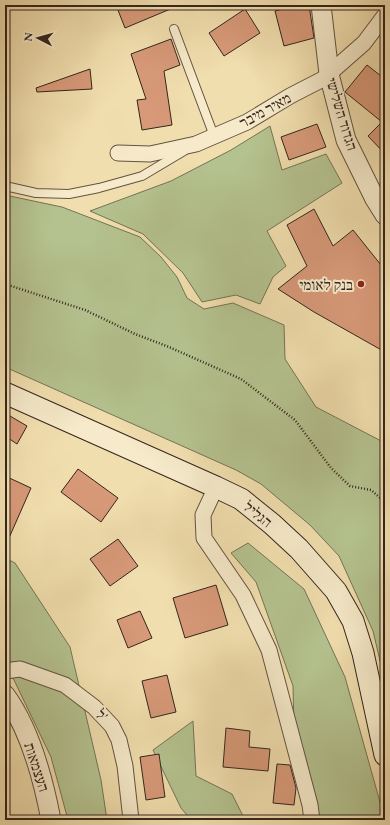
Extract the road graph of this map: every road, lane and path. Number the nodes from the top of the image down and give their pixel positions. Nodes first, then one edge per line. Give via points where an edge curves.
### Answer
1 (321, 5) edge
2 (385, 15) edge
3 (174, 28) dead end
4 (329, 74) junction
5 (214, 136) junction
6 (196, 144) junction
7 (118, 153) dead end
8 (5, 186) edge
9 (385, 215) edge
10 (5, 284) edge
11 (5, 393) edge
12 (216, 487) junction
13 (385, 502) edge
14 (5, 670) edge
15 (5, 695) edge
16 (385, 754) edge
17 (51, 820) edge
18 (131, 820) edge
19 (312, 820) edge

1 - 4 street, הגדוד השלישי
2 - 4 street, מאיר מיבר via 364,43
3 - 5 lane
4 - 5 street, מאיר מיבר via 247,122
4 - 9 street, הגדוד השלישי via 346,140
5 - 6 street, מאיר מיבר
6 - 7 street, מאיר מיבר via 150,154
6 - 8 lane via 142,176 99,188 69,194 36,193
10 - 13 path via 85,310 241,379 294,420 331,468 350,486 371,490
11 - 12 main road, הגליל
12 - 16 main road, הגליל via 241,499 272,524 299,549 336,591 352,621 363,653
12 - 19 street via 204,516 204,538 243,595 269,650
14 - 18 street, ל' via 20,669 65,685 94,706 112,726 125,766
15 - 17 street, העצמאות via 30,742 42,776

